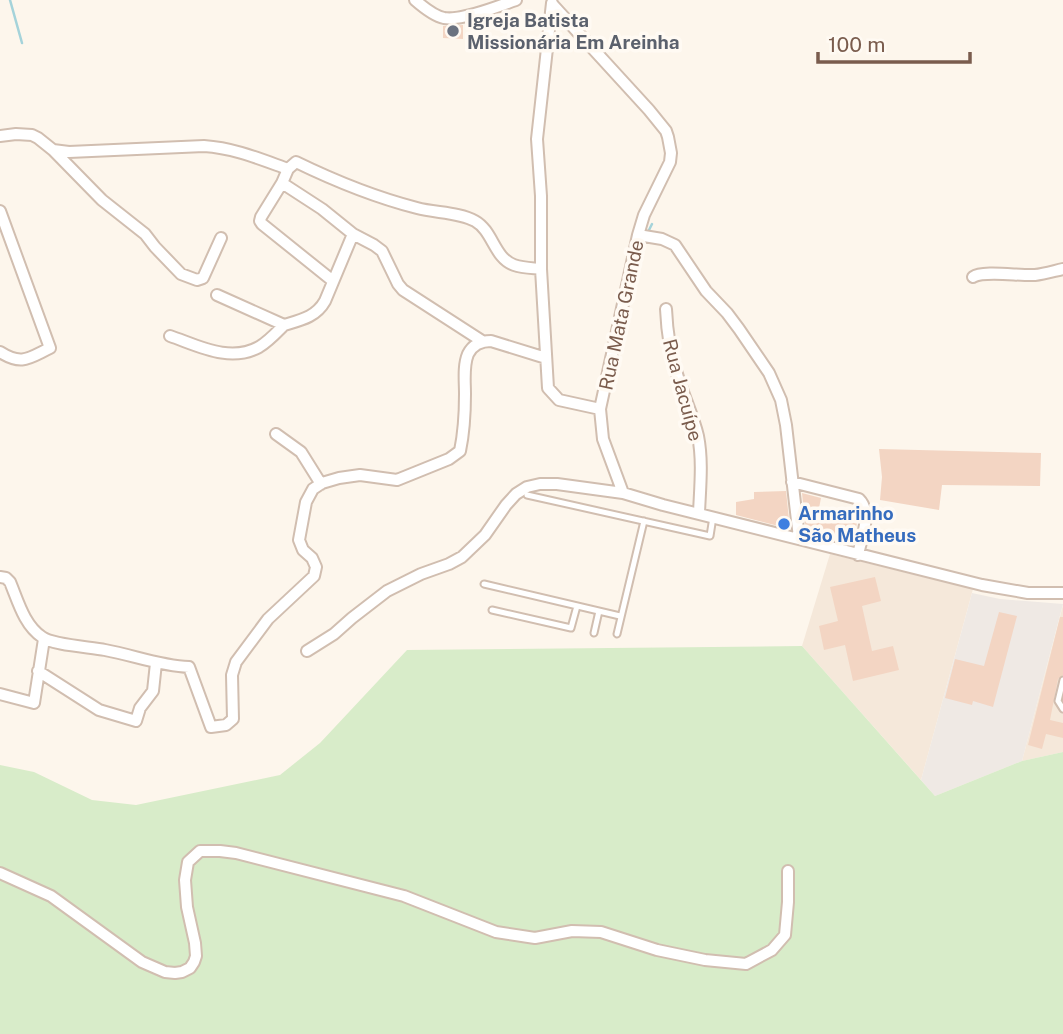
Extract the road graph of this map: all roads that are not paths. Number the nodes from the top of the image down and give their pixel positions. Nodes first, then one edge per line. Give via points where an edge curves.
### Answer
1 (415, 0) edge
2 (516, 0) edge
3 (552, 2) edge
4 (0, 136) edge
5 (53, 150) junction
6 (292, 165) junction
7 (282, 183) junction
8 (0, 211) edge
9 (354, 234) junction
10 (638, 235) junction
11 (221, 238) dead end
12 (541, 269) junction
13 (1063, 269) edge
14 (972, 277) dead end
15 (333, 281) junction
16 (217, 295) dead end
17 (666, 309) dead end
18 (284, 325) junction
19 (170, 335) dead end
20 (482, 341) junction
21 (0, 352) edge
22 (546, 358) junction
23 (600, 409) junction
24 (276, 434) dead end
25 (792, 482) junction
26 (321, 484) junction
27 (624, 493) junction
28 (527, 495) dead end
29 (699, 513) junction
30 (713, 517) junction
31 (643, 521) junction
32 (799, 538) junction
33 (858, 555) junction
34 (0, 577) edge
35 (484, 584) dead end
36 (1063, 593) edge
37 (577, 606) junction
38 (492, 610) dead end
39 (599, 611) junction
40 (621, 616) junction
41 (594, 633) dead end
42 (617, 634) dead end
43 (44, 639) junction
44 (307, 652) dead end
45 (156, 663) junction
46 (38, 671) junction
47 (1063, 680) edge
48 (0, 694) edge
49 (1063, 709) edge
50 (788, 871) dead end
51 (0, 873) edge

1 - 2 street via 442,18 452,18
3 - 10 street, Rua Mata Grande via 666,131 670,162
3 - 12 street via 537,139
4 - 5 street via 32,135
5 - 6 street via 213,147
5 - 11 street via 102,200 145,234 181,274 203,278
6 - 7 street
6 - 12 street via 378,197 475,221 508,262
7 - 9 street
7 - 15 street via 261,217 262,225
8 - 21 street via 50,348 19,360
9 - 15 street
9 - 20 street via 382,251 403,290
10 - 23 street, Rua Mata Grande
10 - 25 street via 675,245 769,373 782,400
12 - 22 street
13 - 14 street via 1037,275 982,273
15 - 18 street via 320,309
16 - 18 street
17 - 29 street, Rua Jacuípe via 672,357 698,439
18 - 19 street via 261,346 229,354
20 - 22 street
20 - 26 street via 469,353 465,368 460,450 397,480 360,475
22 - 23 street via 548,388 559,400
23 - 27 street, Rua Mata Grande via 603,439
24 - 26 street via 301,452
25 - 32 street
25 - 33 street via 859,499 866,515
26 - 45 street via 306,502 299,540 316,567 314,576 268,619 236,662 233,719 211,727 189,667
27 - 29 street
27 - 44 street via 557,484 527,487 462,556 387,592
28 - 31 lane
29 - 30 street
30 - 31 lane via 709,536
30 - 32 street
31 - 40 lane
32 - 33 street
33 - 36 street via 1005,590
34 - 43 street via 10,582 28,623
35 - 37 lane
37 - 38 lane via 571,628
37 - 39 lane
39 - 40 lane
39 - 41 lane
40 - 42 lane
43 - 45 street
43 - 46 street
45 - 46 street via 153,691 136,721 99,710
46 - 48 street via 34,704
47 - 49 lane via 1058,701
50 - 51 street via 785,935 772,950 746,964 657,950 601,932 572,931 535,938 496,932 404,897 236,853 200,851 188,862 185,880 196,956 190,968 175,973 142,962 51,896

